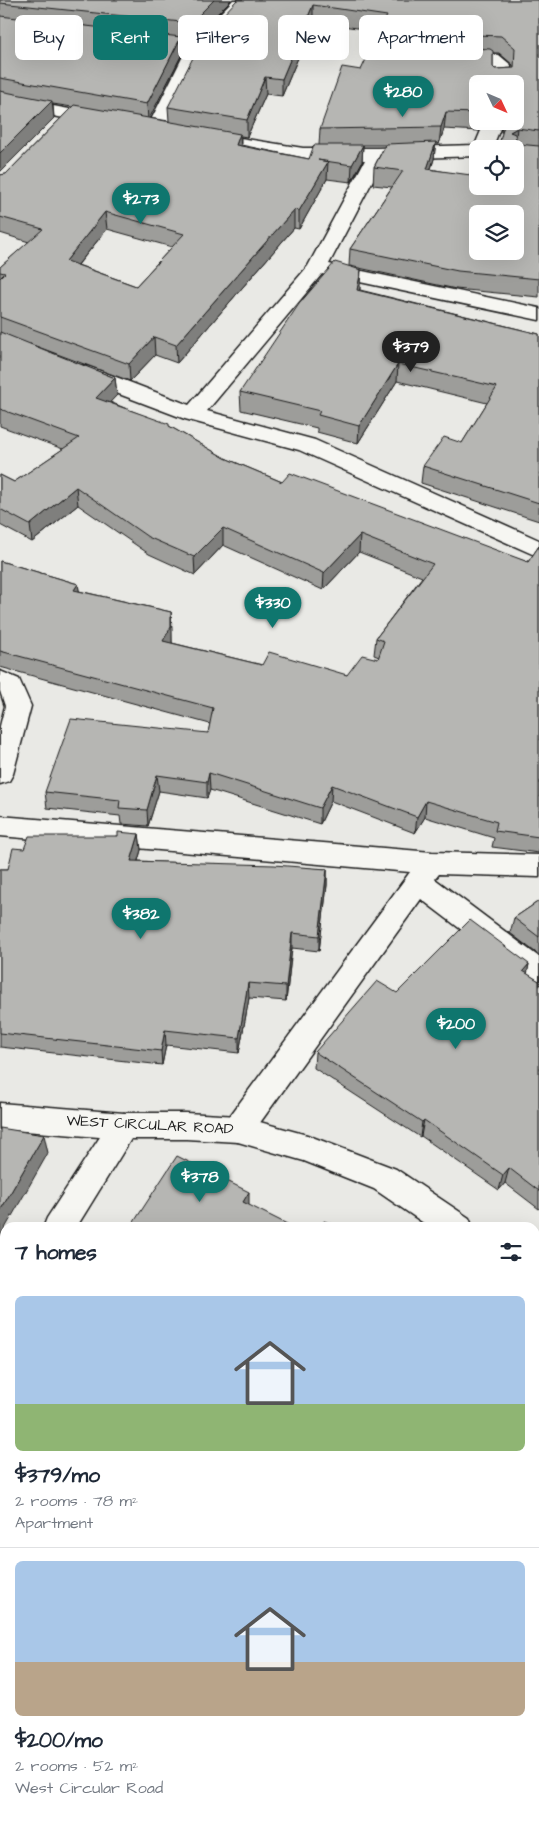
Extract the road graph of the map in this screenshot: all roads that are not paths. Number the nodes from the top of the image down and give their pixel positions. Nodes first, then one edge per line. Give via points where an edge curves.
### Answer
1 (243, 0) edge
2 (228, 15) edge
3 (483, 58) edge
4 (190, 60) edge
5 (502, 75) edge
6 (0, 101) edge
7 (118, 123) edge
8 (136, 126) edge
9 (155, 130) junction
10 (469, 150) edge
11 (377, 154) junction
12 (318, 268) junction
13 (539, 314) edge
14 (64, 365) edge
15 (193, 414) junction
16 (539, 549) edge
17 (0, 680) edge
18 (0, 774) edge
19 (0, 826) edge
20 (539, 866) edge
21 (426, 872) junction
22 (539, 973) edge
23 (0, 1116) edge
24 (124, 1126) junction
25 (238, 1129) junction
26 (62, 1222) edge
27 (449, 1222) edge

1 - 2 street
3 - 5 street via 493,59 502,65
4 - 9 street
6 - 7 street via 65,121
8 - 9 street
9 - 11 street via 303,154
10 - 11 street
11 - 12 street
12 - 13 street
12 - 15 street
14 - 15 street
15 - 16 street via 308,445
17 - 18 street via 10,686 18,706
19 - 21 street
20 - 21 street
21 - 22 street
21 - 25 street
23 - 24 street, WEST CIRCULAR ROAD
24 - 25 street, WEST CIRCULAR ROAD
24 - 26 street
25 - 27 street, WEST CIRCULAR ROAD via 307,1148 386,1179

